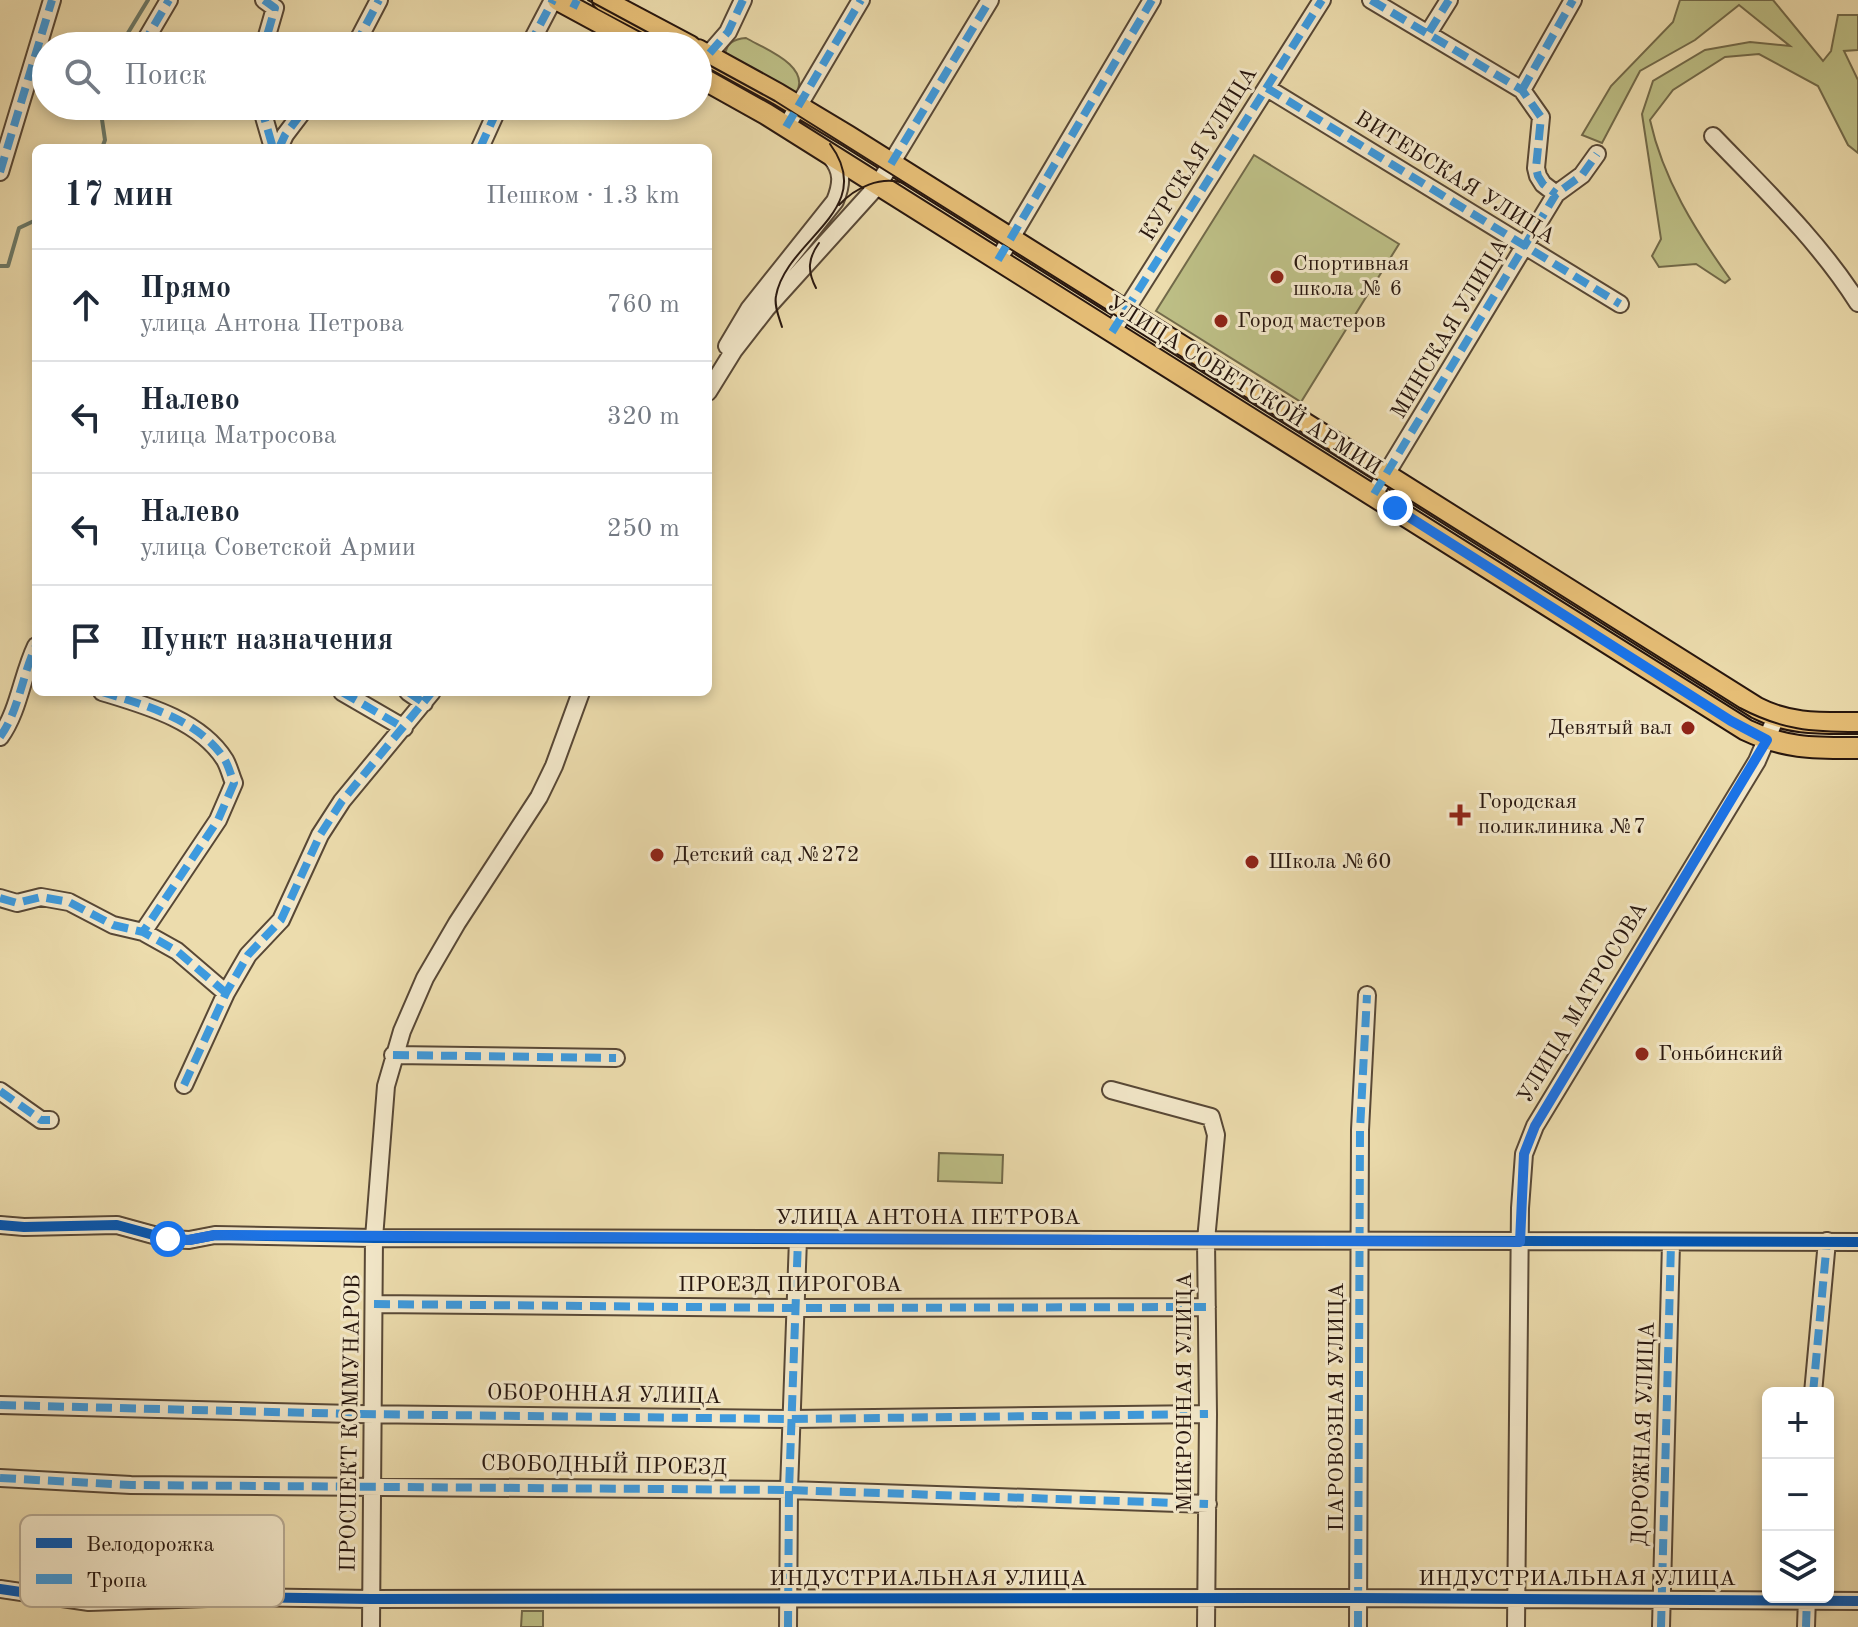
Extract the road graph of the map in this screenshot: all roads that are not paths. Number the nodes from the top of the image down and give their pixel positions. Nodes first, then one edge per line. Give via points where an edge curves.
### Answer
1 (52, 0) edge
2 (169, 0) edge
3 (264, 0) edge
4 (379, 0) edge
5 (603, 0) edge
6 (743, 0) edge
7 (861, 0) edge
8 (990, 0) edge
9 (1152, 0) edge
10 (1322, 0) edge
11 (1371, 0) edge
12 (1449, 0) edge
13 (1573, 0) edge
14 (565, 2) edge
15 (42, 32) edge
16 (150, 32) edge
17 (268, 32) edge
18 (362, 32) edge
19 (540, 32) edge
20 (618, 32) edge
21 (654, 32) edge
22 (1429, 32) junction
23 (712, 47) edge
24 (32, 66) edge
25 (712, 66) edge
26 (712, 71) edge
27 (1267, 88) junction
28 (1522, 90) junction
29 (799, 106) junction
30 (265, 120) edge
31 (296, 120) edge
32 (493, 120) edge
33 (786, 127) junction
34 (1713, 136) dead end
35 (272, 144) edge
36 (281, 144) edge
37 (482, 144) edge
38 (827, 153) junction
39 (1597, 154) dead end
40 (891, 164) junction
41 (855, 170) junction
42 (0, 172) edge
43 (878, 185) junction
44 (839, 190) junction
45 (1556, 194) junction
46 (1011, 239) junction
47 (1526, 248) junction
48 (998, 260) junction
49 (1858, 303) edge
50 (1620, 304) dead end
51 (1126, 311) junction
52 (1112, 332) junction
53 (712, 382) edge
54 (712, 386) edge
55 (1387, 474) junction
56 (1374, 494) junction
57 (1551, 579) junction
58 (1538, 599) junction
59 (32, 667) edge
60 (115, 696) edge
61 (349, 696) edge
62 (580, 696) edge
63 (428, 698) edge
64 (1776, 717) junction
65 (1858, 723) edge
66 (404, 728) junction
67 (0, 737) edge
68 (1767, 740) junction
69 (1858, 748) edge
70 (0, 898) edge
71 (143, 932) junction
72 (226, 993) junction
73 (1367, 995) dead end
74 (393, 1055) junction
75 (616, 1058) dead end
76 (184, 1085) dead end
77 (1111, 1090) dead end
78 (0, 1091) edge
79 (50, 1120) dead end
80 (0, 1225) edge
81 (374, 1238) junction
82 (798, 1239) junction
83 (1206, 1240) junction
84 (1360, 1241) junction
85 (1827, 1241) junction
86 (1520, 1242) junction
87 (1858, 1242) edge
88 (1671, 1243) junction
89 (374, 1304) junction
90 (1207, 1307) junction
91 (795, 1308) junction
92 (1814, 1387) edge
93 (0, 1405) edge
94 (372, 1414) junction
95 (1208, 1414) junction
96 (791, 1419) junction
97 (0, 1478) edge
98 (371, 1486) junction
99 (789, 1490) junction
100 (1208, 1504) junction
101 (0, 1589) edge
102 (20, 1592) edge
103 (284, 1598) edge
104 (1358, 1598) junction
105 (371, 1599) junction
106 (787, 1599) junction
107 (1206, 1600) junction
108 (1516, 1600) junction
109 (1762, 1600) edge
110 (1834, 1600) edge
111 (1661, 1601) junction
112 (1858, 1601) edge
113 (1807, 1603) edge
114 (371, 1627) edge
115 (788, 1627) edge
116 (1206, 1627) edge
117 (1358, 1627) edge
118 (1516, 1627) edge
119 (1661, 1627) edge
120 (1806, 1627) edge

1 - 15 street
2 - 16 street
3 - 17 street via 275,8
4 - 18 street
5 - 21 main road, УЛИЦА СОВЕТСКОЙ АРМИИ
6 - 23 street via 728,32
7 - 29 street
8 - 40 street
9 - 46 street
10 - 27 street, КУРСКАЯ УЛИЦА
11 - 22 street
12 - 22 street
13 - 28 street
14 - 19 street
14 - 20 main road
22 - 28 street
24 - 42 street
25 - 29 main road, УЛИЦА СОВЕТСКОЙ АРМИИ
26 - 33 main road, УЛИЦА СОВЕТСКОЙ АРМИИ
27 - 47 street, ВИТЕБСКАЯ УЛИЦА
27 - 51 street, КУРСКАЯ УЛИЦА
28 - 45 street via 1541,117 1538,176
29 - 33 street
29 - 40 main road, УЛИЦА СОВЕТСКОЙ АРМИИ
30 - 35 street
31 - 36 street
32 - 37 street
33 - 38 main road, УЛИЦА СОВЕТСКОЙ АРМИИ
34 - 49 street via 1792,217
38 - 41 main road, УЛИЦА СОВЕТСКОЙ АРМИИ
38 - 44 street via 840,170
39 - 45 street, МИНСКАЯ УЛИЦА via 1582,175
40 - 41 street via 871,161
40 - 43 street
40 - 46 main road, УЛИЦА СОВЕТСКОЙ АРМИИ
41 - 43 main road, УЛИЦА СОВЕТСКОЙ АРМИИ
41 - 44 street
43 - 48 main road, УЛИЦА СОВЕТСКОЙ АРМИИ
43 - 54 street via 766,309
44 - 53 street via 742,318
45 - 47 street, МИНСКАЯ УЛИЦА
46 - 48 street
46 - 51 main road, УЛИЦА СОВЕТСКОЙ АРМИИ
47 - 50 street, ВИТЕБСКАЯ УЛИЦА
47 - 55 street, МИНСКАЯ УЛИЦА
48 - 52 main road, УЛИЦА СОВЕТСКОЙ АРМИИ
51 - 52 street, КУРСКАЯ УЛИЦА
51 - 55 main road, УЛИЦА СОВЕТСКОЙ АРМИИ
52 - 56 main road, УЛИЦА СОВЕТСКОЙ АРМИИ
55 - 56 street, МИНСКАЯ УЛИЦА
55 - 57 main road, УЛИЦА СОВЕТСКОЙ АРМИИ
56 - 58 main road, УЛИЦА СОВЕТСКОЙ АРМИИ
57 - 58 street
57 - 64 main road, УЛИЦА СОВЕТСКОЙ АРМИИ
58 - 68 main road, УЛИЦА СОВЕТСКОЙ АРМИИ
59 - 67 street
60 - 71 street via 194,729 225,760 234,783 218,820
61 - 66 street
62 - 74 street, ПРОСПЕКТ КОММУНАРОВ via 539,797 425,978
63 - 66 street
64 - 65 main road, УЛИЦА СОВЕТСКОЙ АРМИИ via 1802,723
64 - 68 street, УЛИЦА МАТРОСОВА
66 - 72 street via 342,801 320,835 281,920 248,955
68 - 69 main road, УЛИЦА СОВЕТСКОЙ АРМИИ via 1806,748
68 - 86 street, УЛИЦА МАТРОСОВА via 1535,1126 1524,1154
70 - 71 street via 17,903 41,897 69,902 113,925
71 - 72 street via 177,951
72 - 76 street
73 - 84 street, ПАРОВОЗНАЯ УЛИЦА
74 - 75 street
74 - 81 street, ПРОСПЕКТ КОММУНАРОВ via 380,1140
77 - 83 street, МИКРОННАЯ УЛИЦА via 1211,1117 1216,1135
78 - 79 street via 41,1120
80 - 81 street, УЛИЦА АНТОНА ПЕТРОВА via 117,1225 189,1240 215,1235
81 - 82 street, УЛИЦА АНТОНА ПЕТРОВА
81 - 89 street, ПРОСПЕКТ КОММУНАРОВ
82 - 83 street, УЛИЦА АНТОНА ПЕТРОВА
82 - 91 street
83 - 84 street, УЛИЦА АНТОНА ПЕТРОВА
83 - 90 street, МИКРОННАЯ УЛИЦА
84 - 86 street, УЛИЦА АНТОНА ПЕТРОВА
84 - 104 street, ПАРОВОЗНАЯ УЛИЦА
85 - 87 street, УЛИЦА АНТОНА ПЕТРОВА
85 - 88 street, УЛИЦА АНТОНА ПЕТРОВА
85 - 92 street
86 - 88 street, УЛИЦА АНТОНА ПЕТРОВА
86 - 108 street, УЛИЦА МАТРОСОВА
88 - 111 street, ДОРОЖНАЯ УЛИЦА
89 - 91 street, ПРОЕЗД ПИРОГОВА
89 - 94 street, ПРОСПЕКТ КОММУНАРОВ
90 - 91 street, ПРОЕЗД ПИРОГОВА
90 - 95 street, МИКРОННАЯ УЛИЦА
91 - 96 street
93 - 94 street, ОБОРОННАЯ УЛИЦА
94 - 96 street, ОБОРОННАЯ УЛИЦА
94 - 98 street, ПРОСПЕКТ КОММУНАРОВ
95 - 96 street, ОБОРОННАЯ УЛИЦА
95 - 100 street, МИКРОННАЯ УЛИЦА
96 - 99 street
97 - 98 street, СВОБОДНЫЙ ПРОЕЗД via 131,1485
98 - 99 street, СВОБОДНЫЙ ПРОЕЗД
98 - 105 street, ПРОСПЕКТ КОММУНАРОВ
99 - 100 street, СВОБОДНЫЙ ПРОЕЗД
99 - 106 street
100 - 107 street, МИКРОННАЯ УЛИЦА
101 - 102 street, ИНДУСТРИАЛЬНАЯ УЛИЦА
103 - 105 street, ИНДУСТРИАЛЬНАЯ УЛИЦА
104 - 107 street, ИНДУСТРИАЛЬНАЯ УЛИЦА
104 - 108 street, ИНДУСТРИАЛЬНАЯ УЛИЦА
104 - 117 street, ПАРОВОЗНАЯ УЛИЦА
105 - 106 street, ИНДУСТРИАЛЬНАЯ УЛИЦА
105 - 114 street, ПРОСПЕКТ КОММУНАРОВ
106 - 107 street, ИНДУСТРИАЛЬНАЯ УЛИЦА
106 - 115 street
107 - 116 street, МИКРОННАЯ УЛИЦА
108 - 111 street, ИНДУСТРИАЛЬНАЯ УЛИЦА
108 - 118 street, УЛИЦА МАТРОСОВА
109 - 111 street, ИНДУСТРИАЛЬНАЯ УЛИЦА
110 - 112 street, ИНДУСТРИАЛЬНАЯ УЛИЦА
111 - 119 street, ДОРОЖНАЯ УЛИЦА
113 - 120 street

